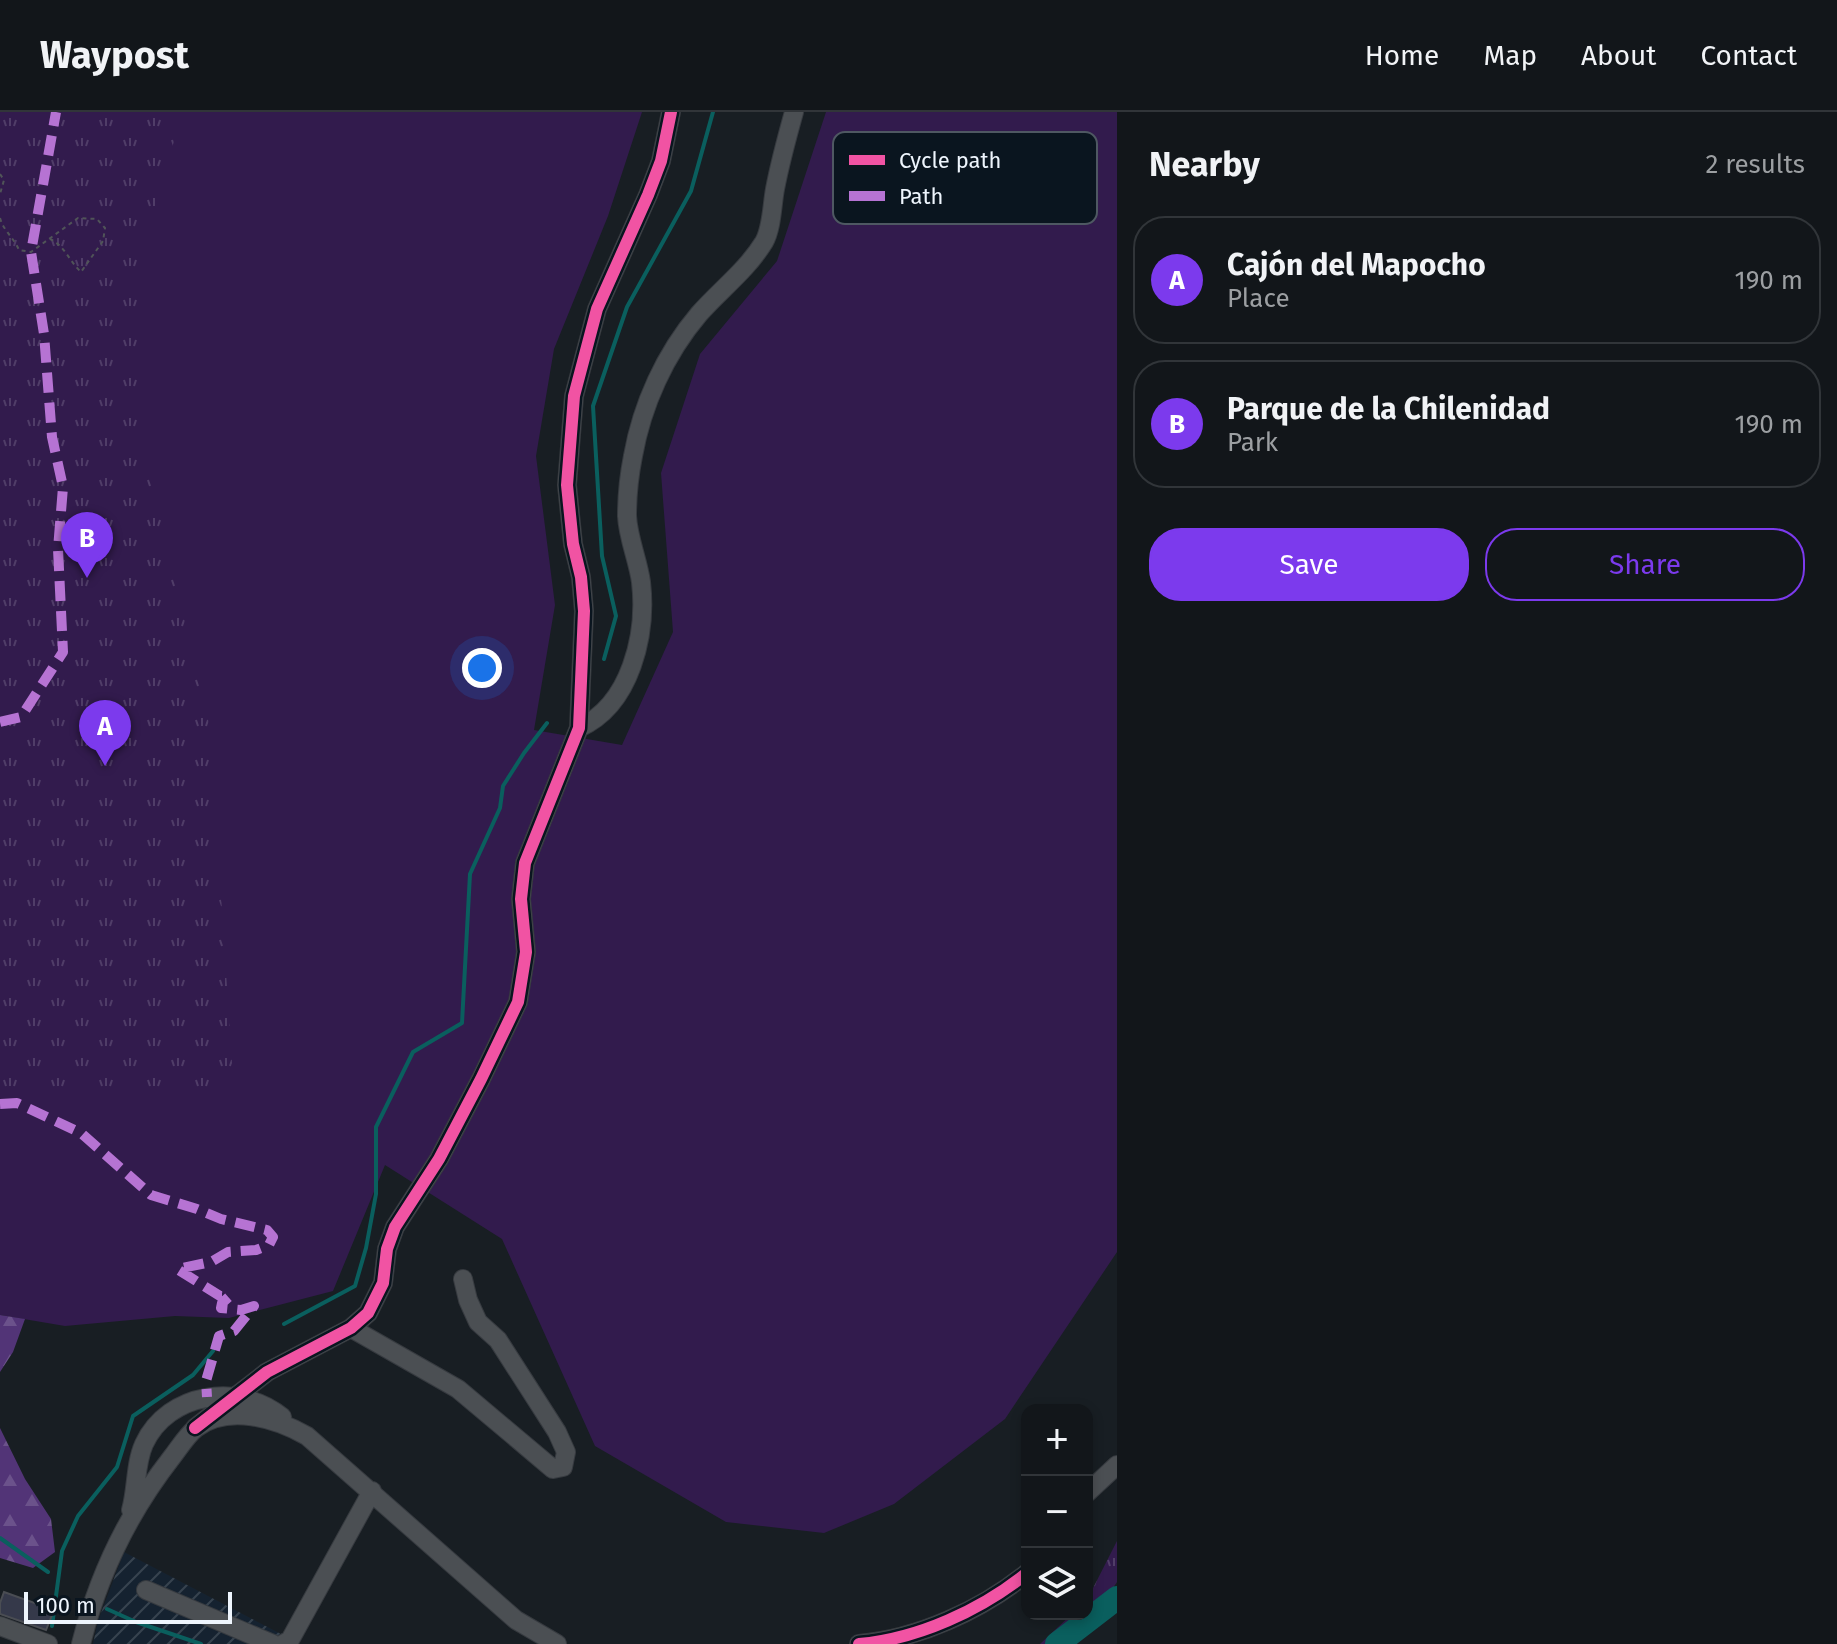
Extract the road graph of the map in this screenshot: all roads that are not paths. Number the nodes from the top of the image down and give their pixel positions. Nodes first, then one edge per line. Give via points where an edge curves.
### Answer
1 (671, 112) edge
2 (794, 112) edge
3 (579, 728) junction
4 (463, 1279) dead end
5 (351, 1328) junction
6 (233, 1397) junction
7 (195, 1428) junction
8 (294, 1428) junction
9 (1117, 1465) edge
10 (1093, 1487) edge
11 (372, 1491) junction
12 (127, 1525) junction
13 (1021, 1577) edge
14 (146, 1590) dead end
15 (0, 1626) edge
16 (48, 1644) edge
17 (81, 1644) edge
18 (273, 1644) edge
19 (283, 1644) edge
20 (557, 1644) edge
21 (859, 1644) edge

1 - 3 street via 661,161 597,309 574,396 567,485 584,603
2 - 3 street via 766,238 742,273 685,332 659,375 641,422 630,470 627,520 641,578 641,632 615,699 598,720
3 - 5 street via 525,863 525,969 515,1010 439,1159 395,1227 374,1304
4 - 5 street via 478,1322 498,1340 557,1432 566,1452 563,1467 553,1469 458,1389
5 - 6 street via 267,1372
6 - 7 street
6 - 8 street via 268,1407
6 - 12 street via 195,1400 156,1425 142,1448
7 - 8 street via 242,1416
7 - 12 street
8 - 11 street
9 - 10 street
11 - 19 street via 290,1640
11 - 20 street via 516,1620
12 - 17 street via 97,1590
13 - 21 street via 938,1623
14 - 18 street
15 - 16 street

